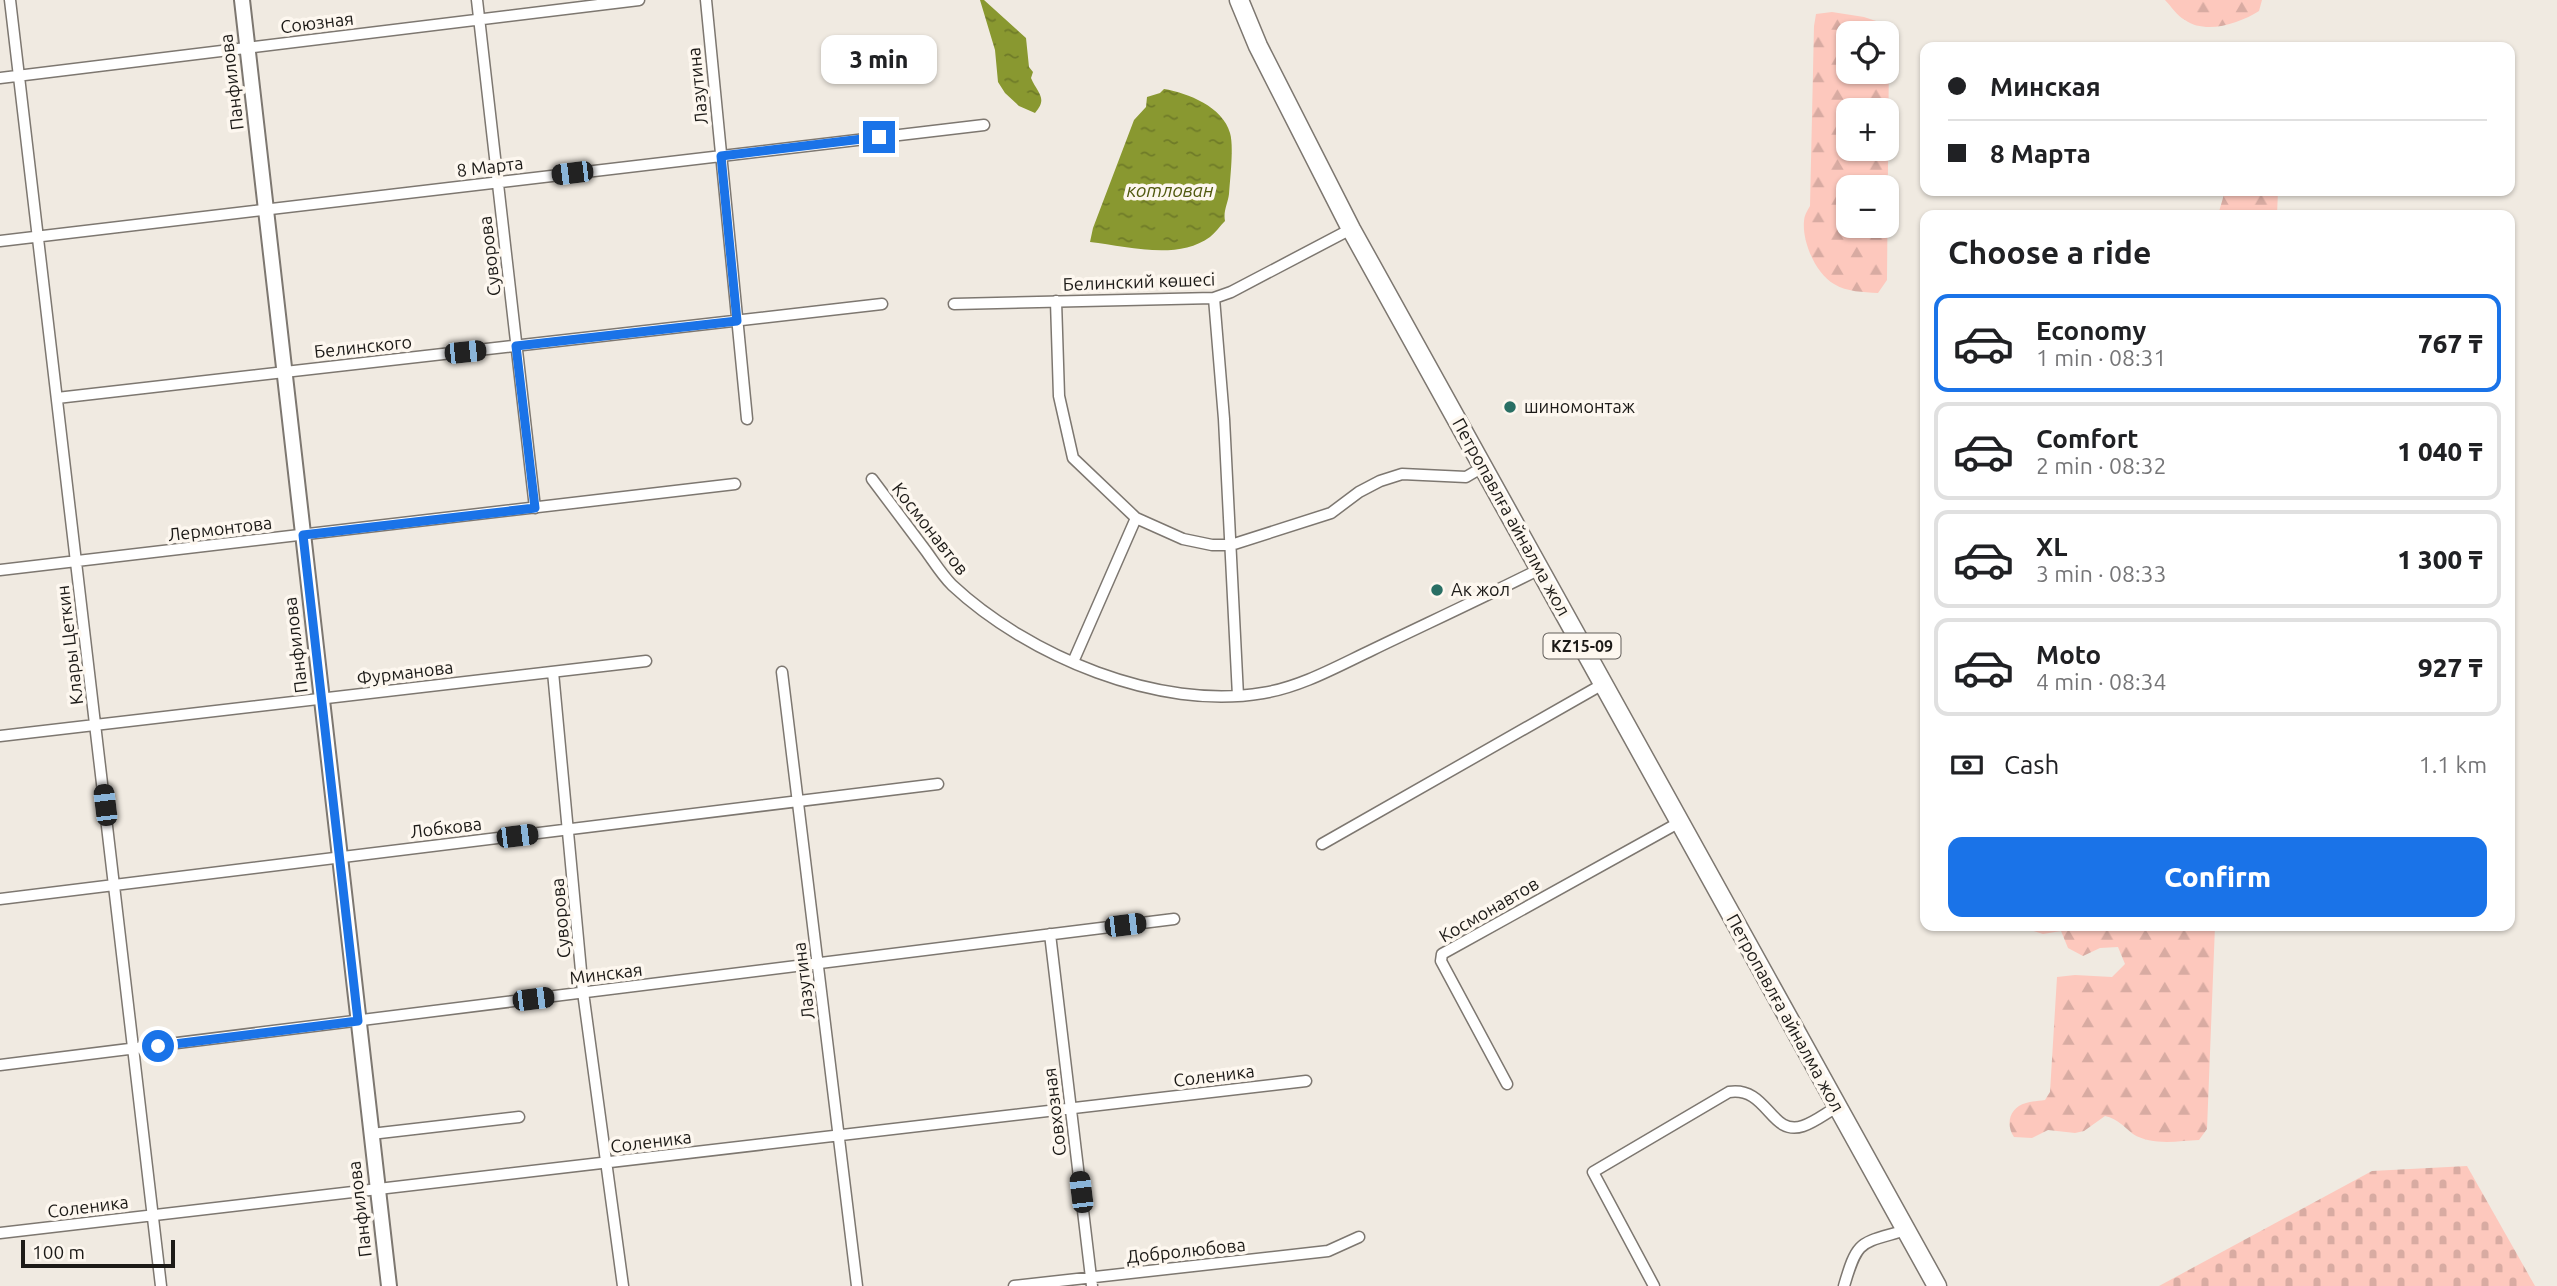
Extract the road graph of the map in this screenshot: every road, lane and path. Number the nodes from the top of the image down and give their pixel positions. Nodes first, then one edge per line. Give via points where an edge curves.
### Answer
1 (10, 0) edge
2 (242, 0) edge
3 (477, 0) edge
4 (639, 0) edge
5 (706, 0) edge
6 (1239, 0) edge
7 (479, 18) junction
8 (247, 48) junction
9 (19, 76) junction
10 (0, 78) edge
11 (984, 125) dead end
12 (721, 156) junction
13 (497, 182) junction
14 (266, 210) junction
15 (1351, 229) junction
16 (38, 237) junction
17 (0, 241) edge
18 (1214, 298) junction
19 (1056, 301) junction
20 (882, 304) dead end
21 (954, 304) dead end
22 (737, 321) junction
23 (516, 346) junction
24 (284, 372) junction
25 (57, 398) junction
26 (747, 419) dead end
27 (1483, 467) junction
28 (872, 479) dead end
29 (735, 484) dead end
30 (535, 508) junction
31 (1136, 518) junction
32 (303, 535) junction
33 (1231, 545) junction
34 (76, 561) junction
35 (0, 569) edge
36 (1540, 569) junction
37 (646, 661) dead end
38 (1073, 662) junction
39 (782, 671) dead end
40 (553, 672) junction
41 (1603, 684) junction
42 (1238, 696) junction
43 (322, 698) junction
44 (95, 725) junction
45 (0, 736) edge
46 (938, 784) dead end
47 (798, 802) junction
48 (1680, 822) junction
49 (568, 830) junction
50 (1322, 844) dead end
51 (340, 857) junction
52 (114, 885) junction
53 (0, 899) edge
54 (1174, 919) dead end
55 (1050, 934) junction
56 (818, 963) junction
57 (583, 992) junction
58 (358, 1021) junction
59 (133, 1049) junction
60 (0, 1065) edge
61 (1306, 1082) dead end
62 (1507, 1084) dead end
63 (1837, 1107) junction
64 (1071, 1109) junction
65 (519, 1117) dead end
66 (371, 1134) junction
67 (839, 1136) junction
68 (606, 1163) junction
69 (378, 1190) junction
70 (153, 1216) junction
71 (1906, 1230) junction
72 (0, 1233) edge
73 (1359, 1237) dead end
74 (1092, 1282) edge
75 (161, 1286) edge
76 (389, 1286) edge
77 (623, 1286) edge
78 (857, 1286) edge
79 (1014, 1286) edge
80 (1654, 1286) edge
81 (1844, 1286) edge
82 (1937, 1286) edge

1 - 9 street, Клары Цеткин
2 - 8 street, Панфилова
3 - 7 street, Суворова
4 - 7 street, Союзная
5 - 12 street, Лазутина
6 - 15 highway, Петропавлға айналма жол / KZ15-09
7 - 8 street, Союзная
7 - 13 street, Суворова
8 - 9 street, Союзная
8 - 14 street, Панфилова
9 - 10 street, Союзная
9 - 16 street, Клары Цеткин
11 - 12 street, 8 Марта
12 - 13 street, 8 Марта
12 - 22 street, Лазутина
13 - 14 street, 8 Марта
13 - 23 street, Суворова
14 - 16 street, 8 Марта
14 - 24 street, Панфилова
15 - 18 street, Белинский көшесі
15 - 27 highway, Петропавлға айналма жол / KZ15-09
16 - 17 street, 8 Марта
16 - 25 street, Клары Цеткин
18 - 19 street, Белинский көшесі
18 - 33 street
19 - 21 street, Белинский көшесі
19 - 31 street via 1059,396 1073,458
20 - 22 street, Белинского
22 - 23 street, Белинского
22 - 26 street, Лазутина
23 - 24 street, Белинского
23 - 30 street, Суворова
24 - 25 street, Белинского
24 - 32 street, Панфилова
25 - 34 street, Клары Цеткин
27 - 33 street via 1466,477 1402,474 1359,492 1331,513
27 - 36 highway, Петропавлға айналма жол / KZ15-09
28 - 38 street, Космонавтов via 949,582 1030,643
29 - 30 street, Лермонтова
30 - 32 street, Лермонтова
31 - 33 street via 1198,543
31 - 38 street
32 - 34 street, Лермонтова
32 - 43 street, Панфилова
33 - 42 street
34 - 35 street, Лермонтова
34 - 44 street, Клары Цеткин
36 - 41 highway, Петропавлға айналма жол / KZ15-09
36 - 42 street, Космонавтов via 1290,687
37 - 40 street, Фурманова
38 - 42 street, Космонавтов via 1162,692
39 - 47 street, Лазутина
40 - 43 street, Фурманова
40 - 49 street, Суворова
41 - 48 highway, Петропавлға айналма жол / KZ15-09
41 - 50 street
43 - 44 street, Фурманова
43 - 51 street, Панфилова
44 - 45 street, Фурманова
44 - 52 street, Клары Цеткин
46 - 47 street, Лобкова
47 - 49 street, Лобкова
47 - 56 street, Лазутина
48 - 62 street, Космонавтов via 1441,954
48 - 63 highway, Петропавлға айналма жол / KZ15-09
49 - 51 street, Лобкова
49 - 57 street, Суворова
51 - 52 street, Лобкова
51 - 58 street, Панфилова
52 - 53 street, Лобкова
52 - 59 street, Клары Цеткин
54 - 55 street, Минская
55 - 56 street, Минская
55 - 64 street, Совхозная
56 - 57 street, Минская
56 - 67 street, Лазутина
57 - 58 street, Минская
57 - 68 street, Суворова
58 - 59 street, Минская
58 - 66 street, Панфилова
59 - 60 street, Минская
59 - 70 street, Клары Цеткин
61 - 64 street, Соленика
63 - 71 highway, Петропавлға айналма жол / KZ15-09
63 - 80 street via 1807,1125 1788,1127 1758,1098 1729,1092 1593,1172
64 - 67 street, Соленика
64 - 74 street, Совхозная
65 - 66 street
66 - 69 street, Панфилова
67 - 68 street, Соленика
67 - 78 street, Лазутина
68 - 69 street, Соленика
68 - 77 street, Суворова
69 - 70 street, Соленика
69 - 76 street, Панфилова
70 - 72 street, Соленика
70 - 75 street, Клары Цеткин
71 - 81 street via 1862,1244
71 - 82 highway, Петропавлға айналма жол / KZ15-09
73 - 74 street, Добролюбова via 1328,1251
74 - 79 street, Добролюбова

